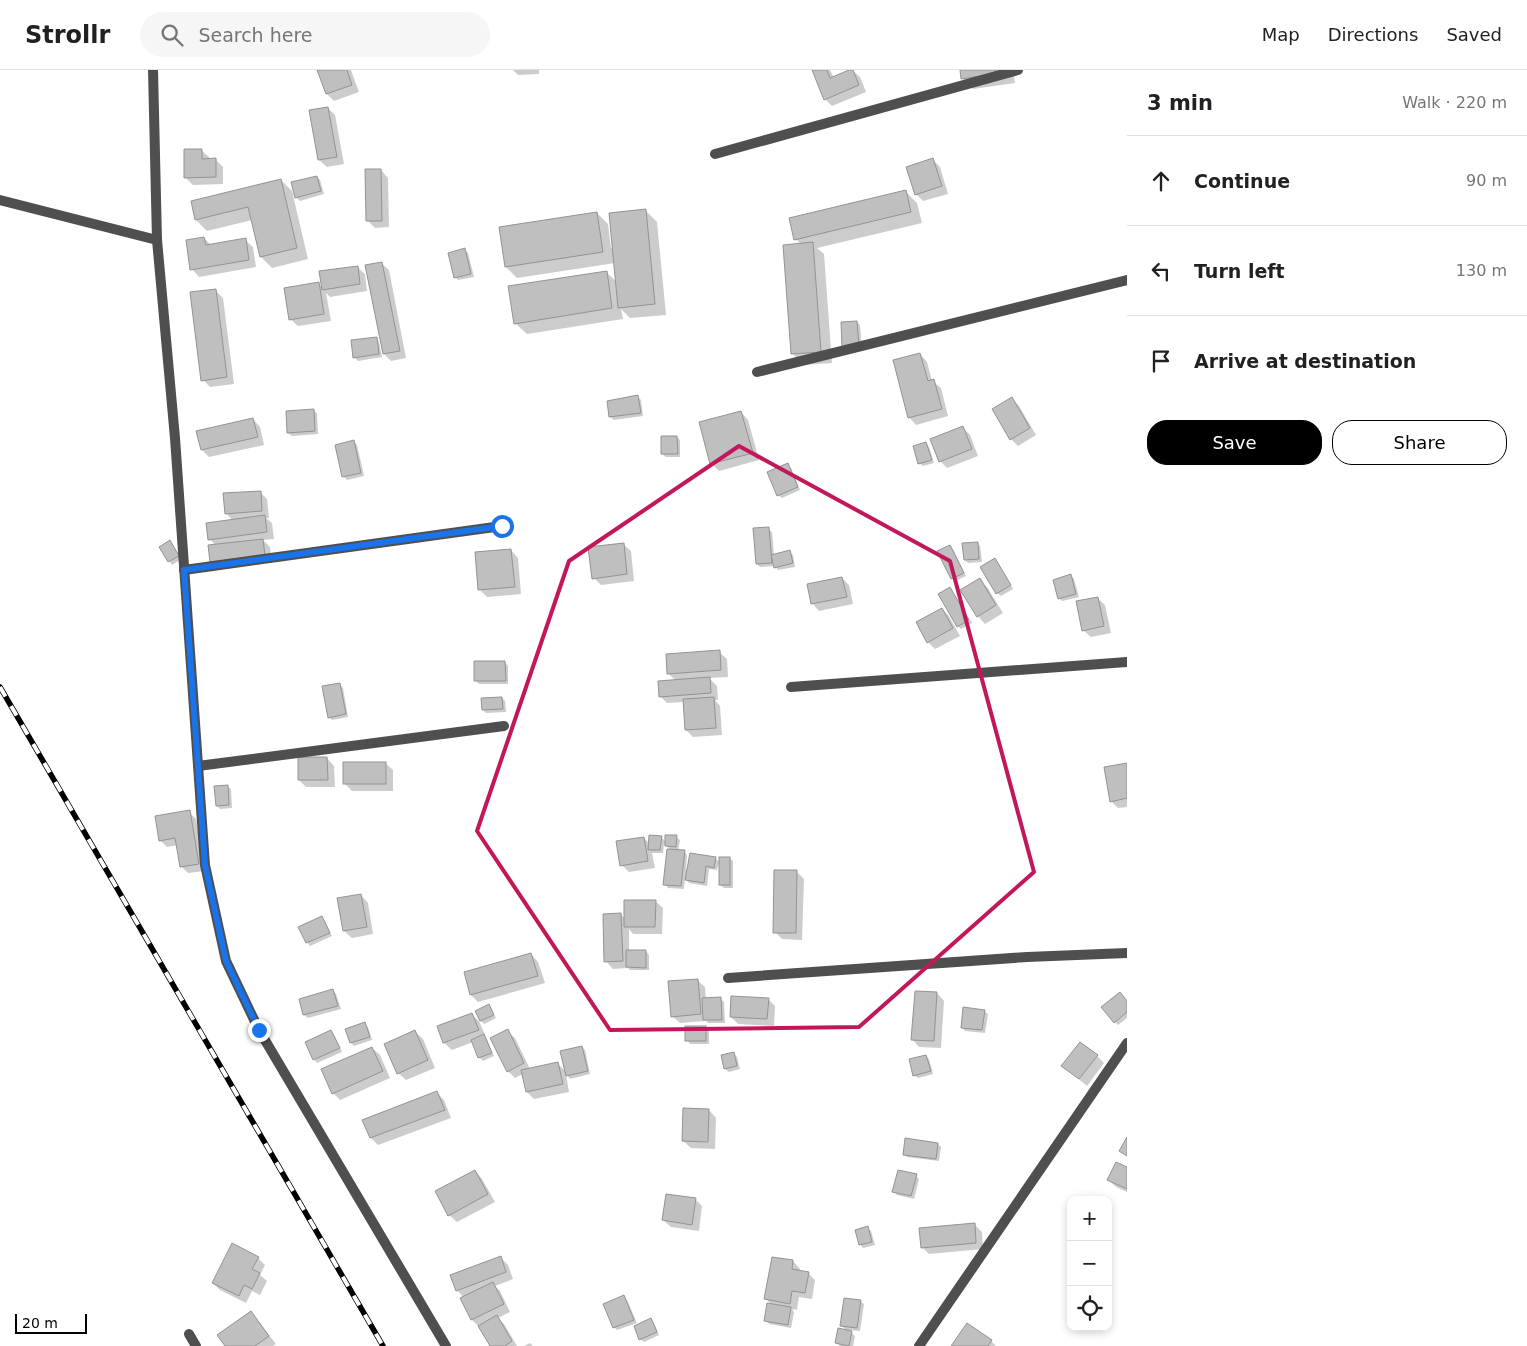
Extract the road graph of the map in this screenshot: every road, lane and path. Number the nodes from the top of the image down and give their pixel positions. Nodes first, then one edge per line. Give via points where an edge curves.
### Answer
1 (152, 70) edge
2 (1018, 70) edge
3 (715, 154) dead end
4 (0, 200) edge
5 (157, 240) junction
6 (1127, 280) edge
7 (757, 372) dead end
8 (502, 526) dead end
9 (184, 570) junction
10 (1127, 662) edge
11 (791, 687) dead end
12 (504, 726) dead end
13 (198, 766) junction
14 (1127, 953) edge
15 (728, 978) dead end
16 (1127, 1043) edge
17 (189, 1334) dead end
18 (196, 1346) edge
19 (446, 1346) edge
20 (919, 1346) edge

1 - 5 street
2 - 3 street
4 - 5 street
5 - 9 street
6 - 7 street
8 - 9 street
9 - 13 street
10 - 11 street
12 - 13 street
13 - 19 street via 205,865 226,961 259,1030
14 - 15 street
16 - 20 street
17 - 18 street

